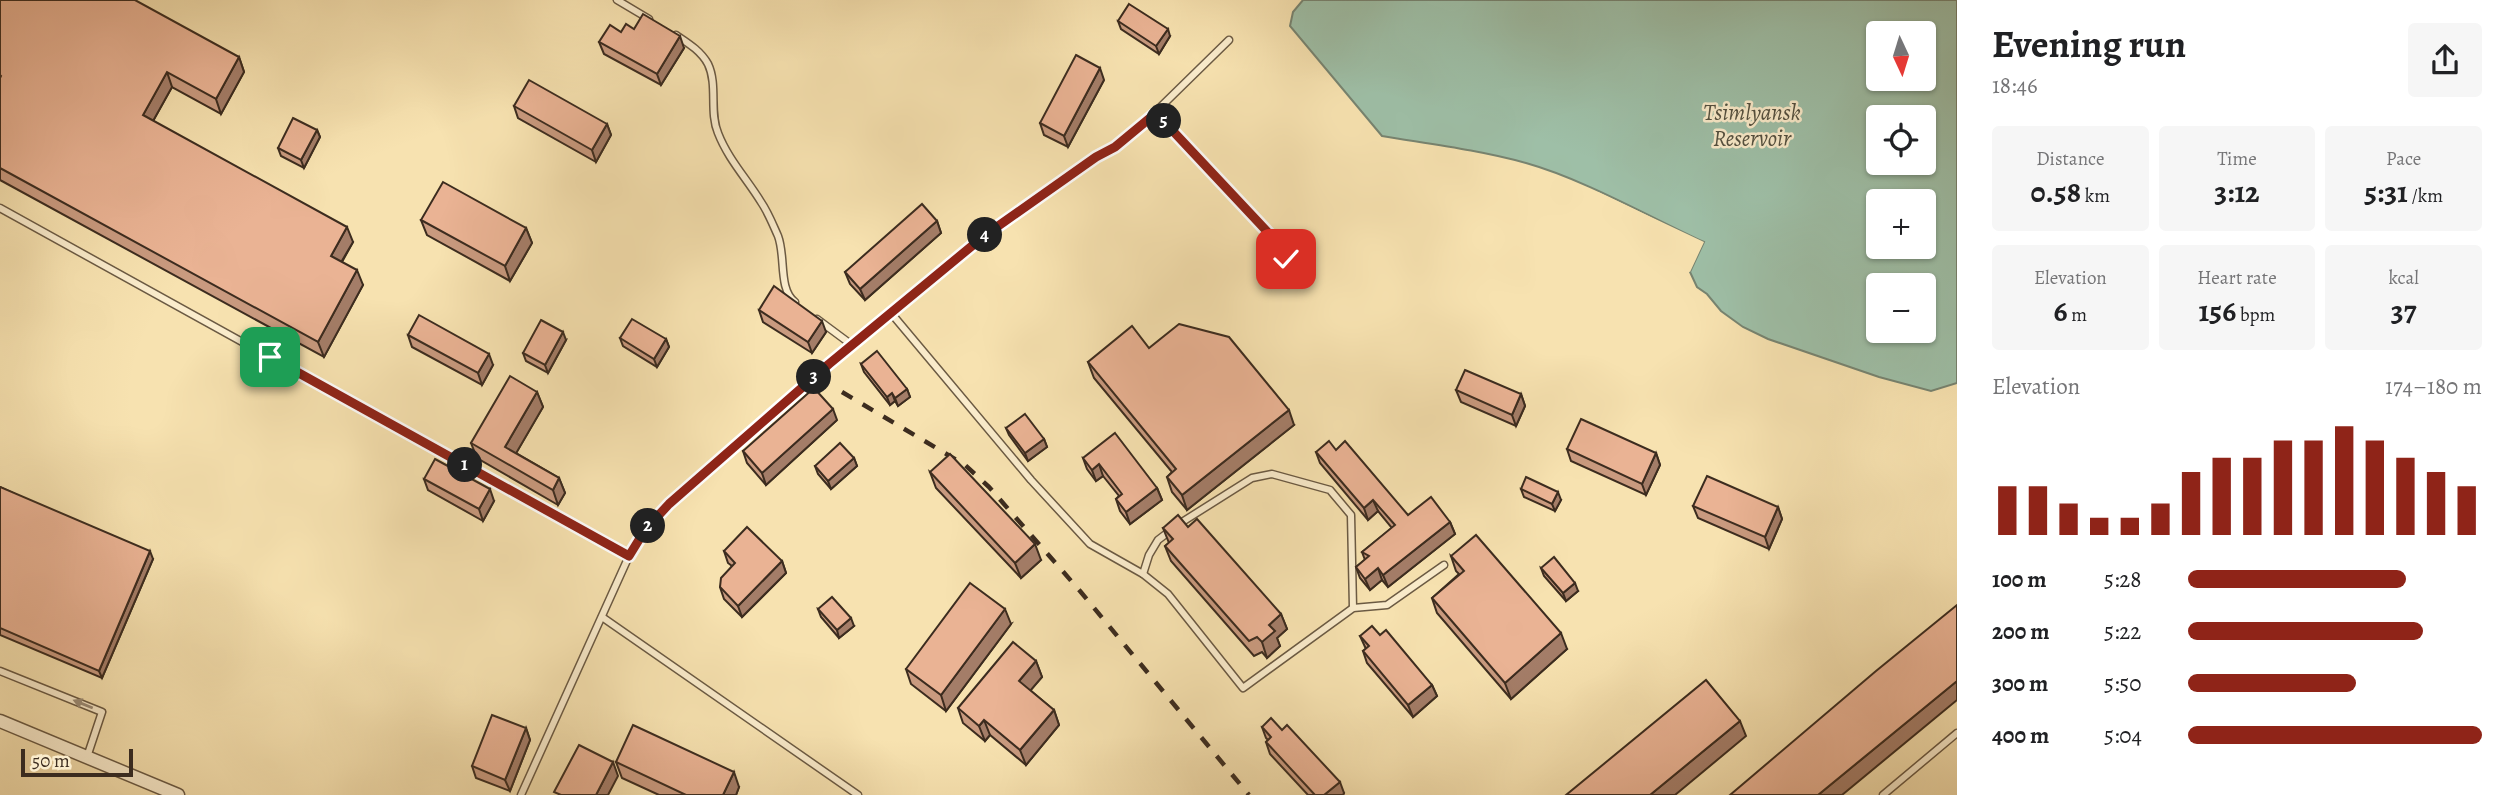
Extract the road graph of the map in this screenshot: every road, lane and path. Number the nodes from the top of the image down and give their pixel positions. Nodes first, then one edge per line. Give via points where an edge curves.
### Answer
1 (617, 0) edge
2 (653, 22) edge
3 (665, 29) edge
4 (1229, 40) dead end
5 (1156, 113) junction
6 (0, 208) edge
7 (1301, 280) dead end
8 (800, 306) edge
9 (891, 313) junction
10 (811, 314) edge
11 (852, 345) junction
12 (629, 556) junction
13 (1444, 565) dead end
14 (1143, 574) junction
15 (1353, 608) junction
16 (602, 617) junction
17 (0, 671) edge
18 (0, 721) edge
19 (1957, 733) edge
20 (86, 757) junction
21 (178, 795) edge
22 (521, 795) edge
23 (858, 795) edge
24 (1883, 795) edge

1 - 2 lane
3 - 8 lane via 689,43 709,65 717,131 762,203 779,239 785,273 782,282
4 - 5 lane
5 - 7 lane via 1282,248 1287,264
5 - 9 lane via 1115,147 984,236
6 - 12 lane
9 - 11 lane
9 - 14 lane via 1090,544
10 - 11 lane
11 - 12 lane via 669,504
12 - 16 lane
13 - 15 lane via 1387,606
14 - 15 lane via 1168,594 1243,688
14 - 15 lane via 1158,540 1252,478 1272,474 1330,490 1351,515
16 - 22 lane
16 - 23 lane
20 -> 17 lane via 102,712
18 - 20 street
19 - 24 lane
20 - 21 street

